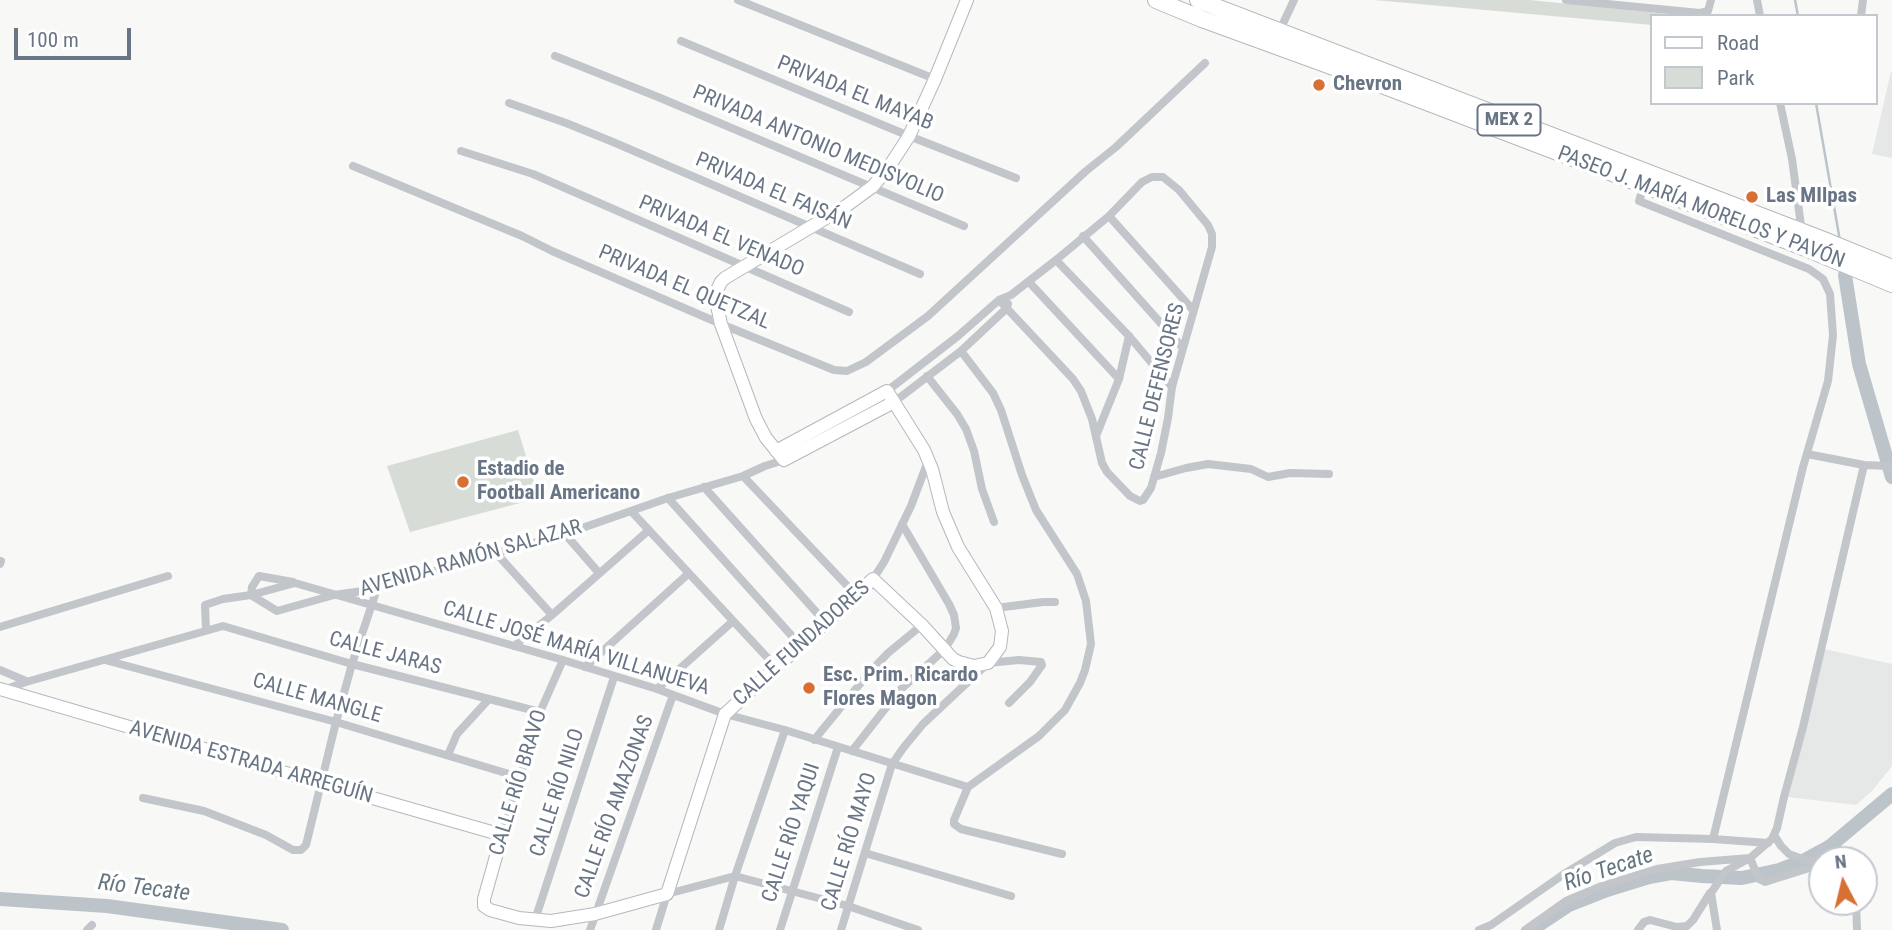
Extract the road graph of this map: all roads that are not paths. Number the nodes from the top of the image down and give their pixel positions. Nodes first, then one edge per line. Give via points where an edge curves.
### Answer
1 (738, 0) edge
2 (967, 0) edge
3 (1156, 0) edge
4 (1198, 0) edge
5 (1294, 0) edge
6 (1566, 0) edge
7 (1711, 0) edge
8 (1276, 38) junction
9 (681, 41) dead end
10 (555, 55) dead end
11 (1205, 63) dead end
12 (935, 79) junction
13 (509, 103) dead end
14 (1780, 105) edge
15 (909, 136) junction
16 (461, 151) dead end
17 (353, 166) dead end
18 (1016, 178) dead end
19 (1644, 186) junction
20 (872, 187) junction
21 (1109, 216) junction
22 (964, 226) dead end
23 (812, 227) junction
24 (1083, 236) junction
25 (1802, 239) junction
26 (1212, 240) joint
27 (1056, 260) junction
28 (745, 266) junction
29 (1868, 266) junction
30 (1892, 268) edge
31 (920, 274) dead end
32 (1029, 282) junction
33 (1892, 284) edge
34 (1011, 295) junction
35 (999, 300) junction
36 (1007, 308) junction
37 (1193, 310) junction
38 (849, 312) dead end
39 (721, 324) junction
40 (1129, 336) junction
41 (1182, 347) junction
42 (961, 351) junction
43 (927, 376) junction
44 (1119, 379) junction
45 (1171, 387) junction
46 (891, 396) junction
47 (1096, 437) junction
48 (1807, 454) junction
49 (780, 456) junction
50 (928, 458) junction
51 (1864, 465) junction
52 (1892, 468) edge
53 (1329, 474) dead end
54 (743, 476) junction
55 (1154, 478) junction
56 (704, 487) junction
57 (668, 498) junction
58 (632, 512) junction
59 (994, 522) dead end
60 (902, 524) junction
61 (649, 530) junction
62 (565, 534) junction
63 (496, 553) junction
64 (599, 573) junction
65 (688, 574) junction
66 (168, 576) dead end
67 (873, 579) junction
68 (295, 583) junction
69 (377, 589) junction
70 (251, 595) junction
71 (334, 595) junction
72 (856, 595) junction
73 (1055, 602) dead end
74 (372, 606) junction
75 (996, 608) junction
76 (552, 615) junction
77 (732, 622) junction
78 (826, 623) junction
79 (922, 625) junction
80 (0, 627) edge
81 (206, 630) junction
82 (800, 645) junction
83 (514, 646) junction
84 (945, 649) junction
85 (104, 660) junction
86 (563, 660) junction
87 (988, 663) junction
88 (352, 664) junction
89 (585, 667) junction
90 (776, 667) junction
91 (0, 670) edge
92 (614, 677) junction
93 (26, 681) junction
94 (2, 689) edge
95 (657, 689) junction
96 (673, 695) junction
97 (489, 699) junction
98 (1009, 703) dead end
99 (540, 712) junction
100 (726, 714) junction
101 (336, 722) junction
102 (785, 730) junction
103 (814, 740) junction
104 (838, 747) junction
105 (852, 751) junction
106 (448, 755) junction
107 (892, 764) junction
108 (519, 777) junction
109 (320, 783) junction
110 (968, 787) junction
111 (143, 798) dead end
112 (502, 835) junction
113 (1774, 835) junction
114 (1713, 839) junction
115 (1726, 841) junction
116 (1741, 841) junction
117 (1768, 843) junction
118 (865, 853) junction
119 (1062, 854) dead end
120 (1726, 860) junction
121 (1808, 860) edge
122 (1749, 861) junction
123 (1808, 867) edge
124 (735, 876) junction
125 (1713, 889) junction
126 (792, 892) junction
127 (667, 894) junction
128 (1011, 896) dead end
129 (848, 906) junction
130 (595, 914) junction
131 (535, 920) junction
132 (1686, 928) edge
133 (590, 930) edge
134 (656, 930) edge
135 (719, 930) edge
136 (780, 930) edge
137 (841, 930) edge
138 (918, 930) edge
139 (1479, 930) edge
140 (1525, 930) edge
141 (1638, 930) edge
142 (1717, 930) edge

1 - 12 street
2 - 12 street
3 - 8 highway, PASEO J. MARÍA MORELOS Y PAVÓN / MEX 2 via 1202,19
4 - 8 highway, PASEO J. MARÍA MORELOS Y PAVÓN / MEX 2
5 - 8 street
6 - 7 street via 1700,13 1708,11
8 - 19 highway, PASEO J. MARÍA MORELOS Y PAVÓN / MEX 2
8 - 25 highway, PASEO J. MARÍA MORELOS Y PAVÓN / MEX 2
9 - 15 street, PRIVADA EL MAYAB
10 - 20 street, PRIVADA ANTONIO MEDISVOLIO
11 - 39 street, PRIVADA EL QUETZAL via 928,316 859,367 834,370
12 - 15 street
13 - 23 street, PRIVADA EL FAISÁN
14 - 25 street via 1791,148
15 - 18 street, PRIVADA EL MAYAB
15 - 20 street
16 - 28 street, PRIVADA EL VENADO via 533,174
17 - 39 street, PRIVADA EL QUETZAL
19 - 25 highway, PASEO J. MARÍA MORELOS Y PAVÓN / MEX 2
19 - 48 street via 1639,201 1809,268 1828,286 1833,352
20 - 22 street, PRIVADA ANTONIO MEDISVOLIO
20 - 23 street
21 - 24 street, AVENIDA RAMÓN SALAZAR
21 - 26 street, AVENIDA RAMÓN SALAZAR via 1142,182 1158,176 1167,179 1208,225
21 - 37 street
23 - 28 street
23 - 31 street, PRIVADA EL FAISÁN
24 - 27 street, AVENIDA RAMÓN SALAZAR
24 - 41 street
25 - 29 highway, PASEO J. MARÍA MORELOS Y PAVÓN / MEX 2
26 - 37 street, CALLE DEFENSORES
27 - 32 street, AVENIDA RAMÓN SALAZAR
27 - 40 street
28 - 38 street, PRIVADA EL VENADO
28 - 39 street via 718,286
29 - 30 highway, PASEO J. MARÍA MORELOS Y PAVÓN / MEX 2
29 - 33 highway, PASEO J. MARÍA MORELOS Y PAVÓN / MEX 2
32 - 34 street, AVENIDA RAMÓN SALAZAR
32 - 44 street
34 - 35 street, AVENIDA RAMÓN SALAZAR
34 - 36 street, AVENIDA RAMÓN SALAZAR
35 - 36 street
35 - 46 street, AVENIDA RAMÓN SALAZAR
36 - 42 street, AVENIDA RAMÓN SALAZAR
36 - 47 street via 1081,391
37 - 41 street, CALLE DEFENSORES
39 - 49 street via 756,419
40 - 44 street
40 - 45 street
41 - 45 street, CALLE DEFENSORES
42 - 43 street, AVENIDA RAMÓN SALAZAR
42 - 110 street via 993,393 1036,510 1077,573 1091,644 1080,683 1065,710 1039,736
43 - 46 street, AVENIDA RAMÓN SALAZAR
43 - 59 street via 966,429
44 - 47 street
45 - 55 street, CALLE DEFENSORES
46 - 49 street, AVENIDA RAMÓN SALAZAR
46 - 50 street
47 - 55 street, CALLE DEFENSORES via 1107,472 1130,496 1143,500
48 - 51 street
48 - 114 street
49 - 54 street, AVENIDA RAMÓN SALAZAR
50 - 60 street, CALLE FUNDADORES
50 - 75 street via 950,530
51 - 52 street
51 - 113 street
53 - 55 street via 1290,472 1268,477 1251,469 1208,464
54 - 56 street, AVENIDA RAMÓN SALAZAR
54 - 72 street
56 - 57 street, AVENIDA RAMÓN SALAZAR
56 - 78 street
57 - 58 street, AVENIDA RAMÓN SALAZAR
57 - 82 street
58 - 61 street
58 - 62 street, AVENIDA RAMÓN SALAZAR
60 - 67 street, CALLE FUNDADORES
60 - 84 street via 954,615 954,634
61 - 64 street
61 - 65 street
62 - 63 street, AVENIDA RAMÓN SALAZAR
62 - 64 street
63 - 69 street, AVENIDA RAMÓN SALAZAR
63 - 76 street
64 - 76 street
65 - 77 street
65 - 89 street
66 - 80 street
67 - 72 street, CALLE FUNDADORES
67 - 79 street
68 - 70 street
68 - 70 street, AVENIDA RAMÓN SALAZAR via 258,576
68 - 71 street, AVENIDA RAMÓN SALAZAR
69 - 71 street, AVENIDA RAMÓN SALAZAR
69 - 74 street
70 - 71 street, AVENIDA RAMÓN SALAZAR via 277,611
70 - 81 street via 205,605
71 - 74 street, CALLE JOSÉ MARÍA VILLANUEVA
72 - 78 street, CALLE FUNDADORES
73 - 75 street
74 - 83 street, CALLE JOSÉ MARÍA VILLANUEVA
74 - 88 street
75 - 87 street via 1002,639
76 - 83 street
77 - 90 street
77 - 95 street
78 - 82 street, CALLE FUNDADORES
79 - 84 street
79 - 103 street via 868,674
81 - 85 street
81 - 88 street, CALLE JARAS via 223,626
82 - 90 street, CALLE FUNDADORES
83 - 86 street, CALLE JOSÉ MARÍA VILLANUEVA
84 - 87 street via 966,665
84 - 105 street via 899,691
85 - 93 street
85 - 101 street, CALLE MANGLE
86 - 89 street, CALLE JOSÉ MARÍA VILLANUEVA
86 - 99 street, CALLE RÍO BRAVO
87 - 98 street via 1040,661 1042,665
87 - 107 street via 923,724
88 - 97 street, CALLE JARAS
88 - 101 street
89 - 92 street, CALLE JOSÉ MARÍA VILLANUEVA
90 - 100 street, CALLE FUNDADORES
91 - 93 street
92 - 95 street, CALLE JOSÉ MARÍA VILLANUEVA
92 - 131 street, CALLE RÍO NILO
93 - 94 street
94 - 109 street, AVENIDA ESTRADA ARREGUÍN
95 - 96 street, CALLE JOSÉ MARÍA VILLANUEVA
96 - 100 street, CALLE JOSÉ MARÍA VILLANUEVA
96 - 130 street, CALLE RÍO AMAZONAS
97 - 99 street, CALLE JARAS
97 - 106 street via 457,734
99 - 108 street, CALLE RÍO BRAVO
100 - 102 street, CALLE JOSÉ MARÍA VILLANUEVA
100 - 127 street
101 - 106 street, CALLE MANGLE
101 - 109 street
102 - 103 street, CALLE JOSÉ MARÍA VILLANUEVA
102 - 124 street
103 - 104 street, CALLE JOSÉ MARÍA VILLANUEVA
104 - 105 street, CALLE JOSÉ MARÍA VILLANUEVA
104 - 126 street, CALLE RÍO YAQUI
105 - 107 street, CALLE JOSÉ MARÍA VILLANUEVA
106 - 108 street, CALLE MANGLE
107 - 110 street, CALLE JOSÉ MARÍA VILLANUEVA
107 - 118 street, CALLE RÍO MAYO
108 - 112 street, CALLE RÍO BRAVO
109 - 111 street via 301,850 204,811
109 - 112 street, AVENIDA ESTRADA ARREGUÍN
110 - 119 street via 954,820 956,827
112 - 131 street, CALLE RÍO BRAVO via 483,904 486,909
113 - 117 street
113 - 121 street via 1789,854
114 - 115 street
114 - 139 street via 1636,837 1615,843
115 - 116 street
115 - 120 street
116 - 117 street
116 - 122 street
117 - 122 street
118 - 128 street
118 - 129 street, CALLE RÍO MAYO
120 - 122 street
120 - 140 street via 1657,869 1602,886 1566,901
122 - 123 street via 1763,882
122 - 125 street via 1726,872
124 - 126 street
124 - 127 street
124 - 135 street
125 - 132 street
125 - 142 street
126 - 129 street
126 - 136 street, CALLE RÍO YAQUI
127 - 130 street
127 - 134 street
129 - 137 street, CALLE RÍO MAYO
129 - 138 street
130 - 131 street
130 - 133 street, CALLE RÍO AMAZONAS
132 - 141 street via 1647,920

